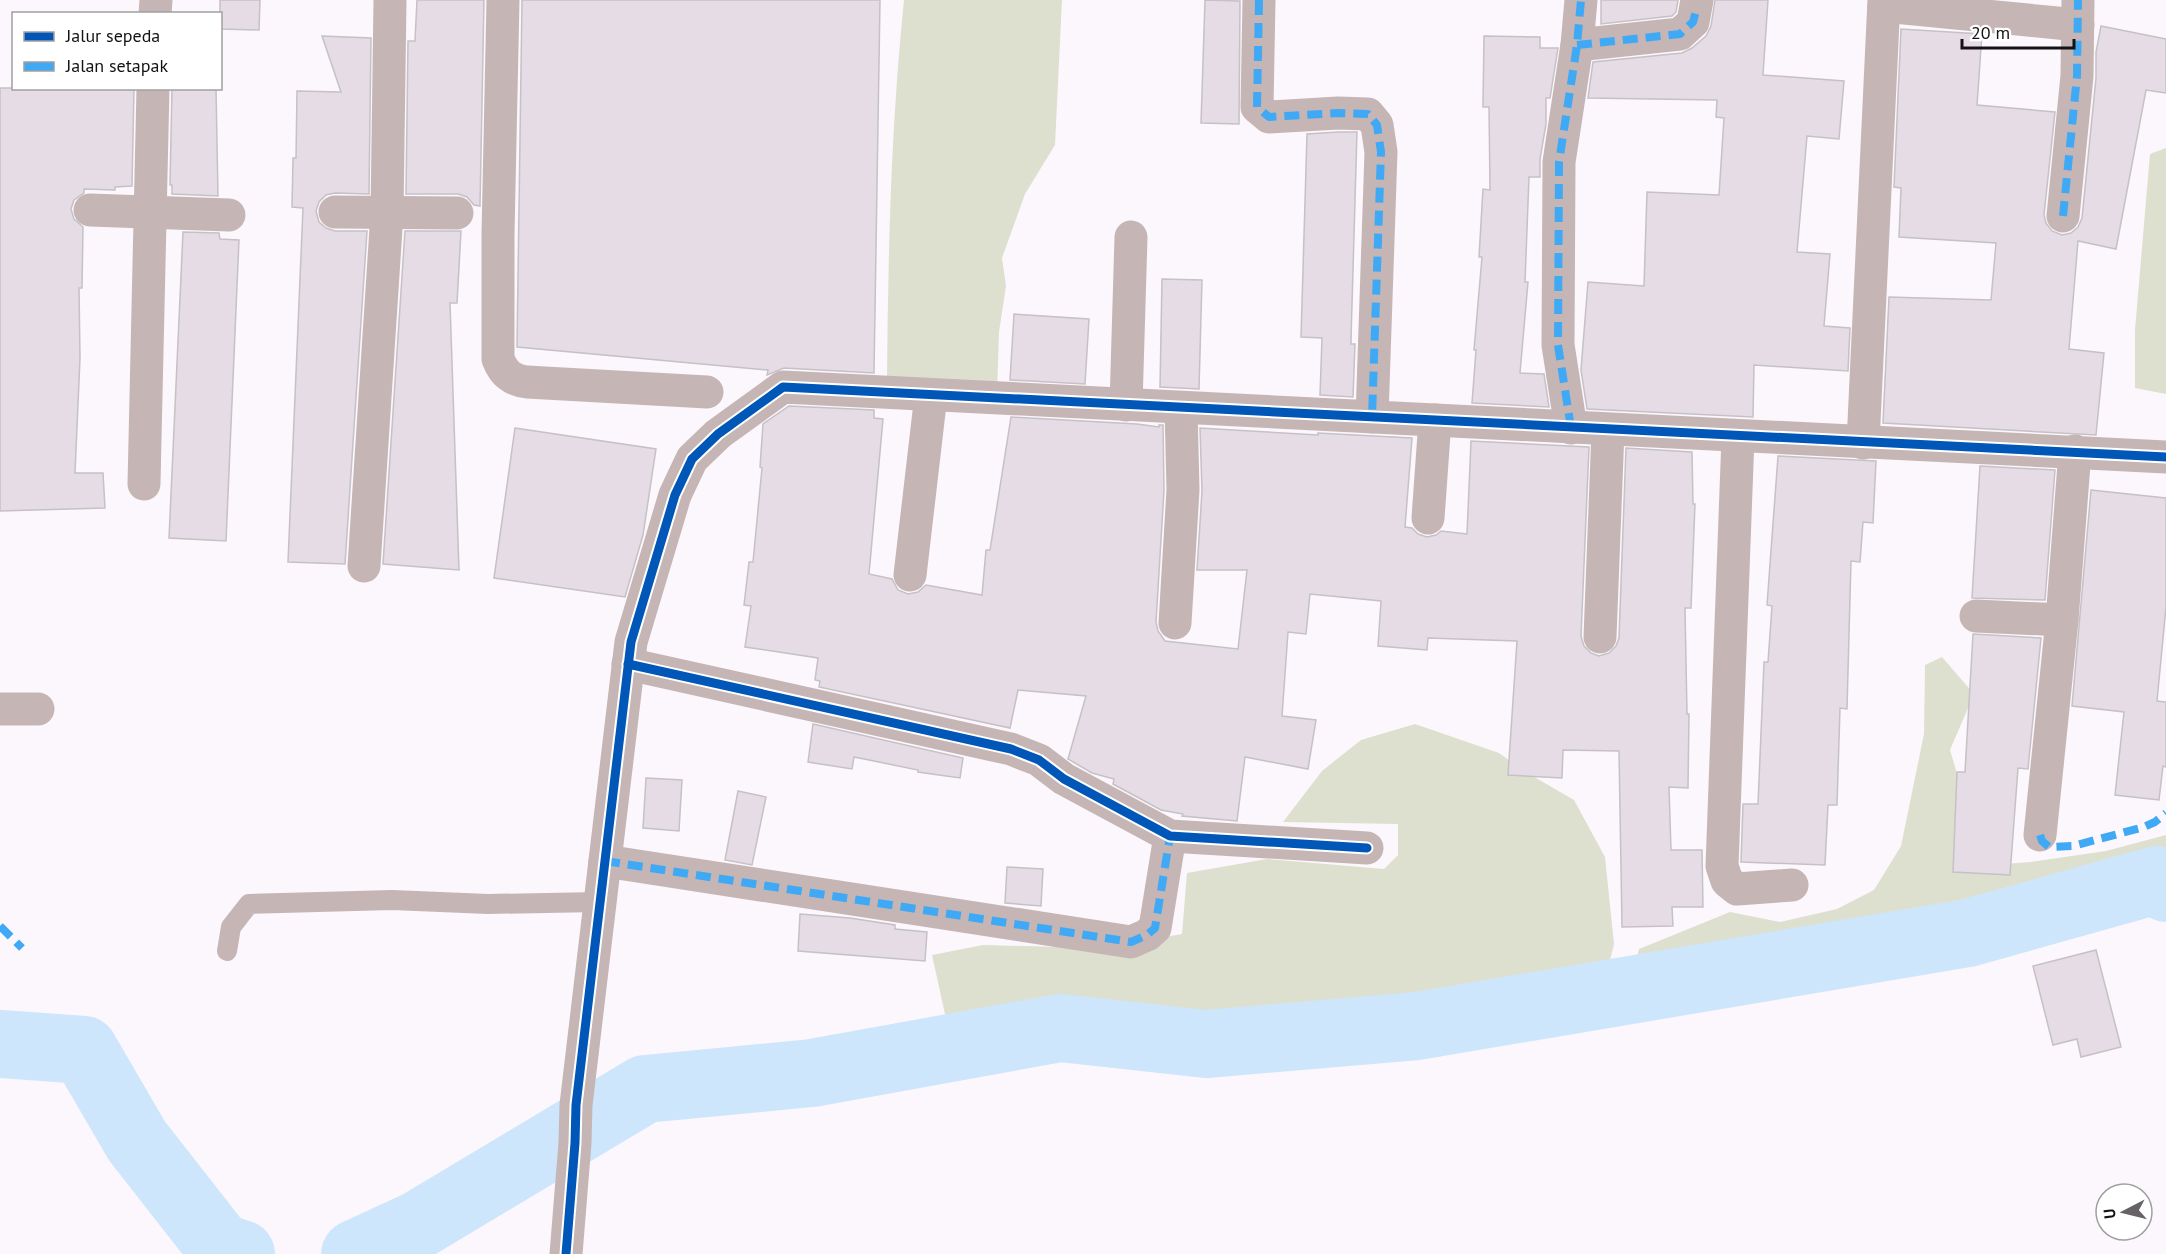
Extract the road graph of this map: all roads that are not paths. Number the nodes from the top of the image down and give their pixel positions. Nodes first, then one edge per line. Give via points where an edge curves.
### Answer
1 (390, 0) edge
2 (503, 0) edge
3 (1258, 0) edge
4 (1581, 0) edge
5 (1697, 0) edge
6 (1884, 3) edge
7 (2078, 13) edge
8 (1577, 45) junction
9 (153, 90) edge
10 (90, 210) dead end
11 (335, 212) dead end
12 (150, 213) junction
13 (387, 213) junction
14 (457, 213) dead end
15 (229, 214) dead end
16 (2062, 216) dead end
17 (1131, 237) dead end
18 (707, 392) dead end
19 (931, 395) junction
20 (1126, 405) junction
21 (1181, 408) junction
22 (1372, 417) junction
23 (1435, 420) junction
24 (1571, 428) junction
25 (1608, 430) junction
26 (1738, 437) junction
27 (1863, 443) junction
28 (2075, 451) junction
29 (2166, 457) edge
30 (144, 484) dead end
31 (1428, 518) dead end
32 (364, 566) dead end
33 (910, 576) dead end
34 (1976, 616) dead end
35 (2062, 620) junction
36 (1174, 623) dead end
37 (1600, 637) dead end
38 (628, 663) junction
39 (0, 709) edge
40 (38, 710) dead end
41 (2040, 835) dead end
42 (1170, 836) junction
43 (1367, 848) dead end
44 (605, 861) junction
45 (1792, 885) dead end
46 (599, 902) junction
47 (227, 951) dead end
48 (566, 1254) edge

1 - 13 street
2 - 18 street via 498,234 498,359 502,370 527,382
3 - 22 street via 1257,106 1269,117 1368,114 1377,125 1381,152
4 - 8 street
5 - 8 street via 1693,22 1680,34
6 - 7 street
6 - 27 street
7 - 16 street via 2077,76
8 - 24 street via 1559,162 1557,254 1558,345
9 - 12 street
10 - 12 street
11 - 13 street
12 - 15 street
12 - 30 street
13 - 14 street
13 - 32 street
17 - 20 street
19 - 20 street
19 - 33 street
19 - 38 street via 783,387 718,434 692,459 675,495
20 - 21 street
21 - 22 street
21 - 36 street via 1183,490
22 - 23 street
23 - 24 street
23 - 31 street
24 - 25 street
25 - 26 street
25 - 37 street
26 - 27 street
26 - 45 street via 1722,866 1728,881 1737,889
27 - 28 street
28 - 29 street
28 - 35 street
34 - 35 street
35 - 41 street
38 - 42 street via 1011,748 1039,760 1064,779
38 - 44 street
39 - 40 street
42 - 43 street
42 - 44 street via 1155,928 1131,942
44 - 46 street
46 - 47 lane via 489,904 392,900 249,904 231,927
46 - 48 street via 576,1105

